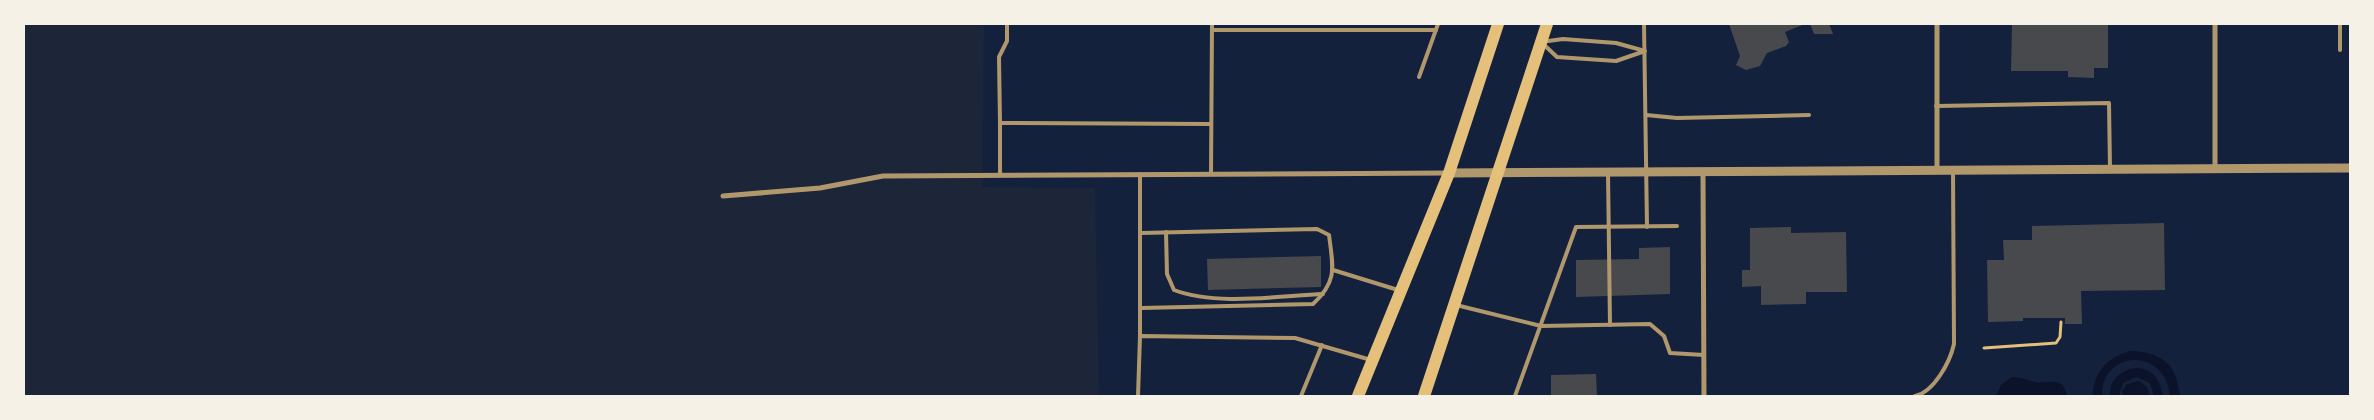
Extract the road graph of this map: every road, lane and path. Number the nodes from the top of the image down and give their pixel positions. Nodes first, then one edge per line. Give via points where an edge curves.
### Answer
1 (1007, 24) edge
2 (1212, 24) edge
3 (1318, 24) edge
4 (1347, 24) edge
5 (1374, 24) edge
6 (1438, 24) edge
7 (1498, 24) edge
8 (1547, 24) edge
9 (1644, 24) edge
10 (1937, 24) edge
11 (2215, 24) edge
12 (2340, 24) edge
13 (1212, 30) junction
14 (1318, 30) junction
15 (1347, 30) junction
16 (1372, 30) junction
17 (1436, 30) junction
18 (1541, 42) junction
19 (2340, 50) dead end
20 (1645, 51) junction
21 (1419, 77) dead end
22 (1936, 106) junction
23 (1646, 115) junction
24 (1809, 115) dead end
25 (1000, 123) junction
26 (1211, 124) junction
27 (2215, 168) junction
28 (2350, 168) edge
29 (1937, 170) junction
30 (1952, 170) junction
31 (2110, 170) junction
32 (1608, 172) junction
33 (1648, 172) junction
34 (1703, 172) junction
35 (1449, 173) junction
36 (1499, 173) junction
37 (1140, 174) junction
38 (1211, 174) junction
39 (1000, 175) junction
40 (723, 196) dead end
41 (1677, 226) dead end
42 (1608, 227) junction
43 (1647, 227) junction
44 (1166, 232) junction
45 (1141, 233) junction
46 (1333, 270) junction
47 (1402, 291) junction
48 (1323, 294) junction
49 (1454, 305) junction
50 (1141, 308) junction
51 (2061, 322) dead end
52 (1610, 324) junction
53 (1540, 326) junction
54 (1140, 336) junction
55 (1322, 345) junction
56 (1984, 348) dead end
57 (1704, 355) junction
58 (1373, 360) junction
59 (1138, 396) edge
60 (1301, 396) edge
61 (1358, 396) edge
62 (1424, 396) edge
63 (1515, 396) edge
64 (1704, 396) edge
65 (1915, 396) edge

1 - 25 lane via 1007,41 999,57
2 - 13 lane
3 - 14 lane
4 - 15 lane
5 - 16 lane
6 - 17 lane
7 - 35 main road
8 - 18 main road
9 - 20 lane
10 - 22 street
11 - 27 street
12 - 19 lane
13 - 14 lane
13 - 26 lane
14 - 15 lane
15 - 16 lane
16 - 17 lane
17 - 21 lane
18 - 20 lane via 1563,39 1616,43
18 - 20 lane via 1557,57 1616,61
18 - 36 main road
20 - 23 lane
22 - 29 street
22 - 31 lane via 2109,103
23 - 24 lane via 1677,118
23 - 33 lane
25 - 26 lane
25 - 39 lane
26 - 38 lane
27 - 28 street
27 - 31 street
29 - 30 street
29 - 34 street
30 - 31 street
30 - 65 lane via 1954,344 1951,357 1929,388
32 - 33 street
32 - 36 street
32 - 42 lane
33 - 34 street
33 - 43 lane
34 - 57 street
35 - 36 street
35 - 38 street
35 - 47 main road
36 - 49 main road
37 - 38 street
37 - 39 street
37 - 45 lane
39 - 40 street via 882,176 820,188
41 - 43 lane
42 - 43 lane
42 - 52 lane
42 - 53 lane via 1576,228
44 - 45 lane
44 - 46 lane via 1317,229 1328,236
44 - 48 lane via 1167,274 1174,290 1191,296 1239,298
45 - 50 lane
46 - 47 lane
46 - 48 lane via 1330,285
47 - 58 main road
48 - 50 lane via 1313,304
49 - 53 lane
49 - 62 main road
50 - 54 lane
51 - 56 path via 2060,337 2056,343
52 - 53 lane
52 - 57 lane via 1650,324 1664,336 1670,353
53 - 63 lane
54 - 55 lane via 1294,338
54 - 59 lane
55 - 58 lane
55 - 60 lane
57 - 64 street
58 - 61 main road

